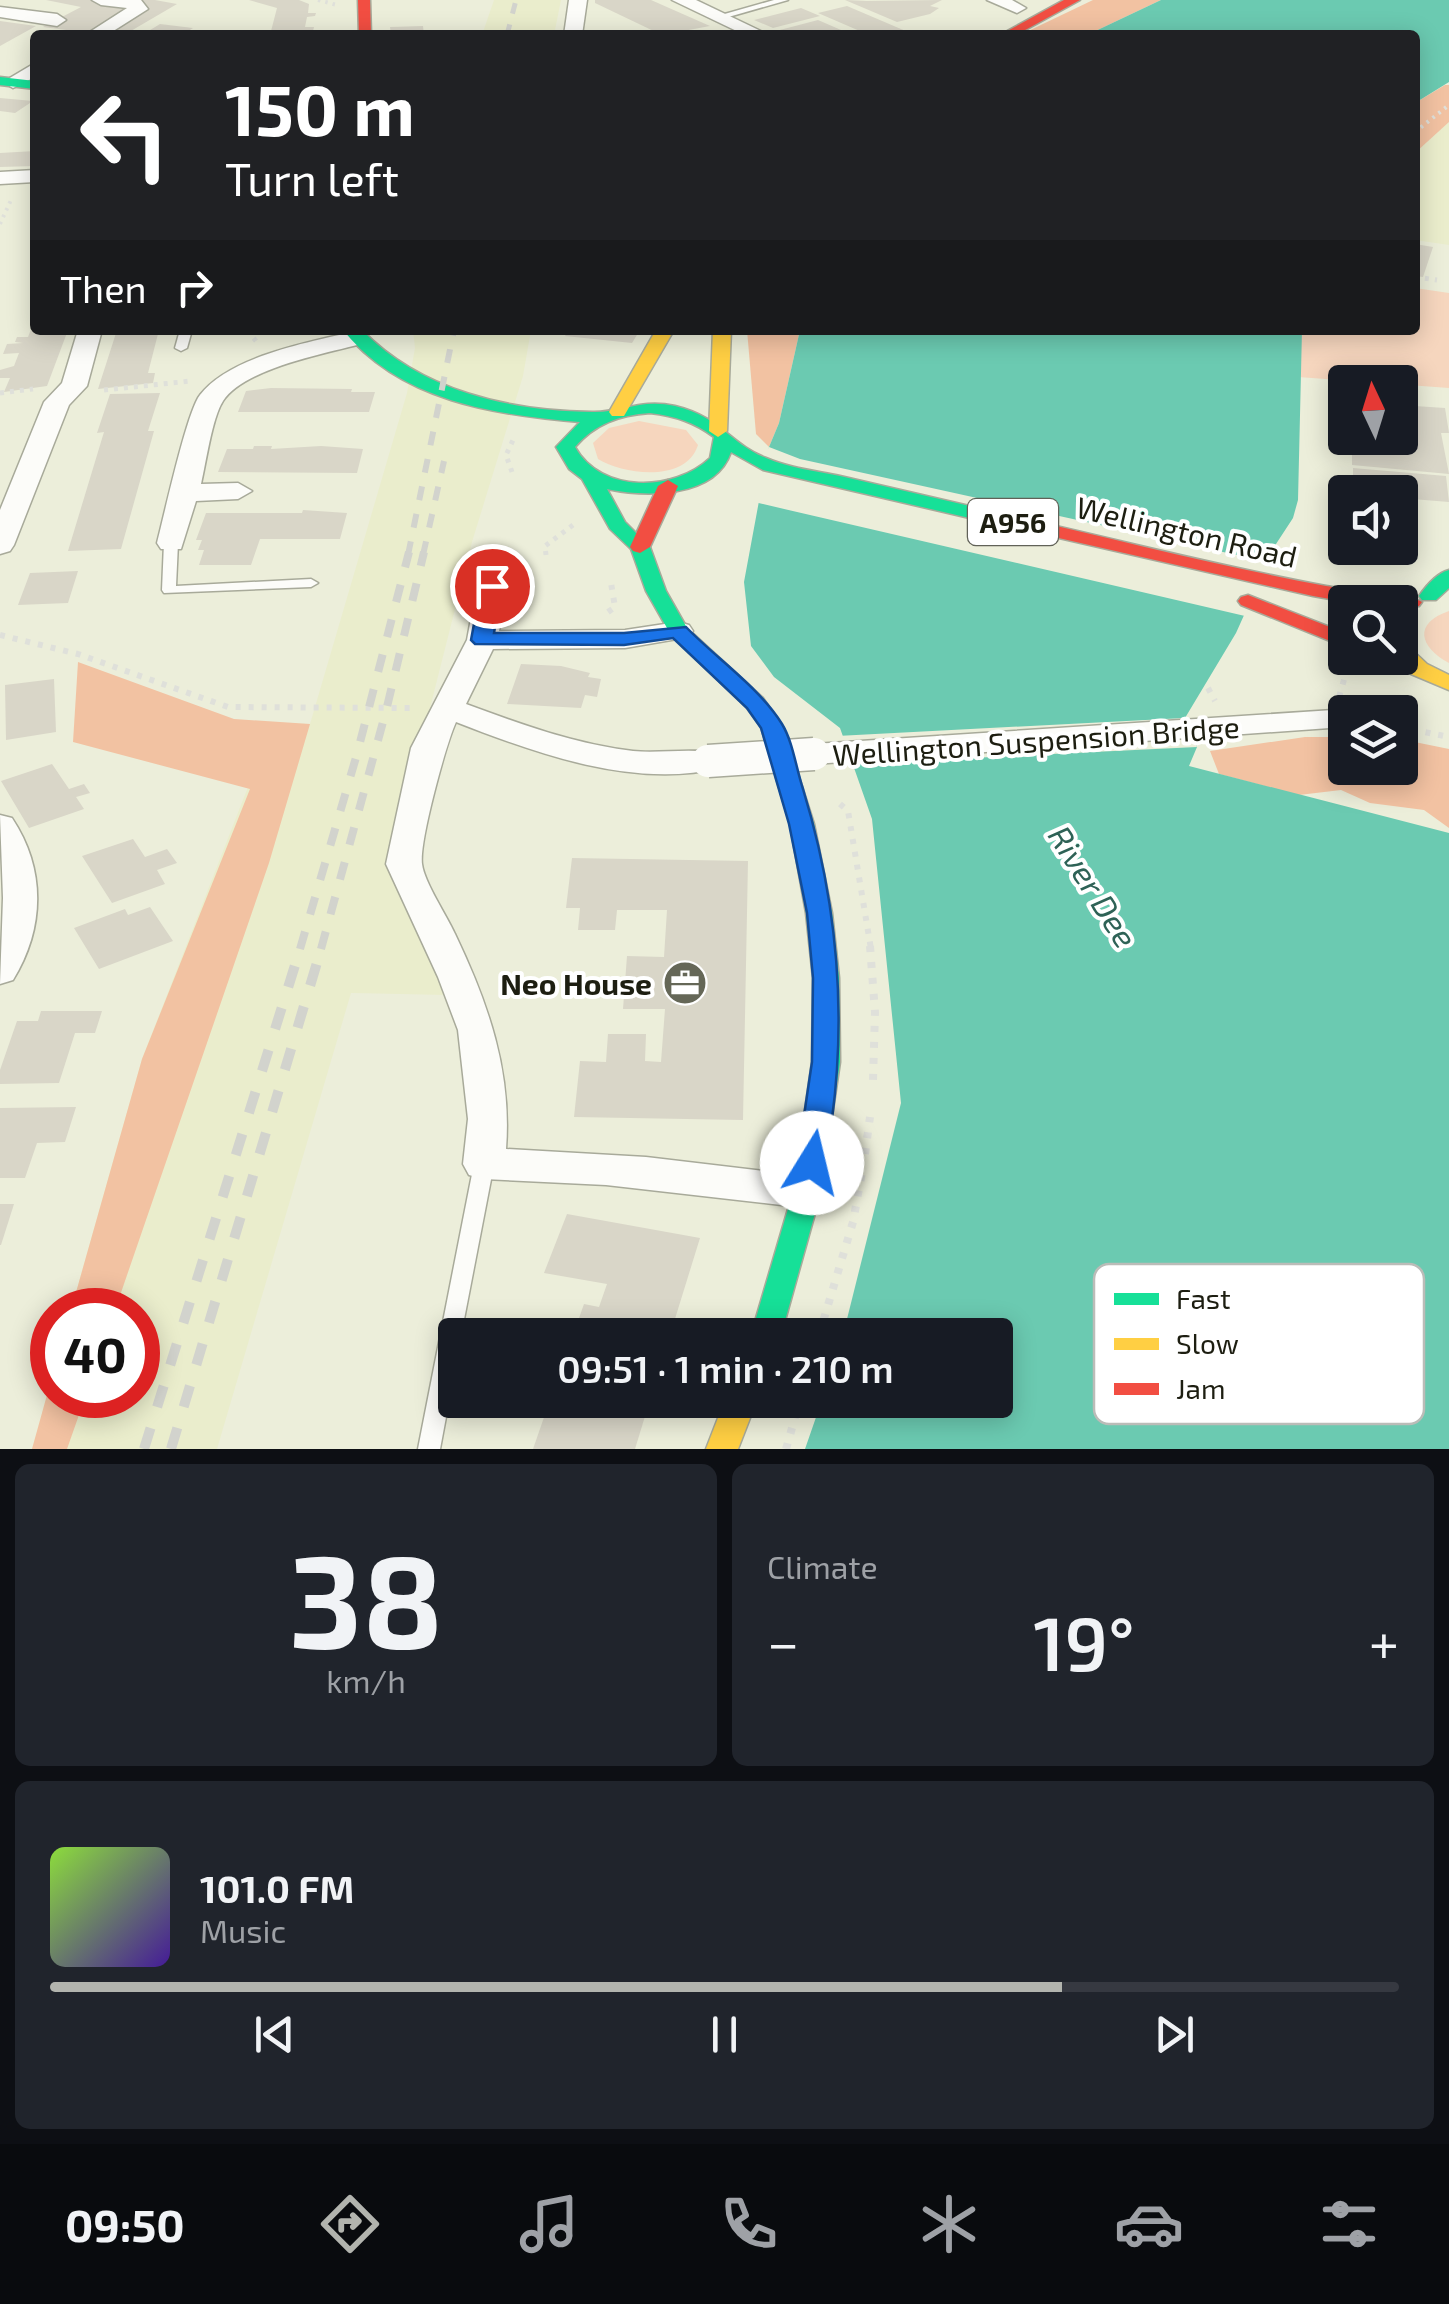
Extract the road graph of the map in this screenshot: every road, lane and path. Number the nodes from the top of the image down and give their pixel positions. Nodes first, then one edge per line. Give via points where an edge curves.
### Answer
1 (101, 0) edge
2 (318, 0) edge
3 (364, 0) edge
4 (578, 0) edge
5 (684, 0) edge
6 (784, 0) edge
7 (1074, 0) edge
8 (1016, 3) edge
9 (339, 5) dead end
10 (0, 12) edge
11 (57, 20) dead end
12 (722, 26) edge
13 (979, 28) dead end
14 (103, 30) edge
15 (365, 30) edge
16 (574, 30) edge
17 (1016, 30) edge
18 (1449, 105) edge
19 (1420, 128) edge
20 (30, 176) edge
21 (0, 178) edge
22 (1420, 278) edge
23 (1437, 280) dead end
24 (89, 335) edge
25 (185, 335) edge
26 (351, 335) edge
27 (359, 335) edge
28 (662, 335) edge
29 (722, 335) edge
30 (181, 348) dead end
31 (232, 380) junction
32 (116, 389) dead end
33 (515, 412) junction
34 (608, 415) junction
35 (720, 435) junction
36 (565, 448) junction
37 (527, 450) dead end
38 (512, 472) dead end
39 (591, 478) junction
40 (675, 484) junction
41 (732, 485) dead end
42 (760, 488) dead end
43 (238, 491) dead end
44 (184, 493) junction
45 (581, 513) dead end
46 (171, 543) joint
47 (0, 545) edge
48 (640, 547) junction
49 (1041, 552) dead end
50 (546, 554) dead end
51 (607, 571) dead end
52 (1449, 576) edge
53 (311, 583) dead end
54 (492, 586) dead end
55 (1244, 600) dead end
56 (1423, 600) edge
57 (602, 617) dead end
58 (678, 631) junction
59 (1328, 634) edge
60 (0, 635) edge
61 (482, 640) junction
62 (1419, 668) edge
63 (1449, 682) edge
64 (434, 708) junction
65 (1319, 722) dead end
66 (1418, 731) edge
67 (1449, 737) edge
68 (0, 826) edge
69 (0, 971) edge
70 (484, 1164) junction
71 (807, 1192) junction
72 (771, 1318) edge
73 (734, 1418) edge
74 (795, 1418) edge
75 (430, 1449) edge
76 (722, 1449) edge
77 (786, 1449) edge

1 - 14 street via 140,9
2 - 9 path
3 - 15 main road
4 - 16 street
5 - 12 street
6 - 12 lane
7 - 17 main road
8 - 13 main road
10 - 11 street
18 - 19 path
20 - 21 street
22 - 23 path
24 - 47 street via 74,386 57,402
25 - 30 lane
26 - 31 street
27 - 33 main road via 391,365
28 - 34 main road
29 - 35 main road
31 - 32 path
31 - 44 street via 210,400
33 - 34 main road
33 - 36 main road
34 - 35 main road, A956 via 676,412
34 - 36 main road via 581,426
35 - 40 main road via 722,459
35 - 56 main road, Wellington Road / A956 via 761,464 1266,580 1354,598
36 - 39 main road via 576,470
37 - 38 path via 514,437 506,455
39 - 40 main road via 641,488
39 - 48 main road via 616,525
40 - 41 main road
40 - 48 main road
42 - 49 main road, Wellington Road / A956
43 - 44 street
44 - 46 street
45 - 50 path via 546,546
46 - 53 lane via 170,590
48 - 58 main road
51 - 57 path via 615,608
52 - 56 main road
54 - 61 street
55 - 59 main road, Wellington Road
58 - 61 street via 624,639
58 - 71 main road via 772,727 802,824 826,978 826,1062
60 - 64 path via 78,654 228,707
61 - 64 street
62 - 63 main road
64 - 65 street, Wellington Suspension Bridge, bridge via 546,744 658,766
64 - 70 street via 404,864 478,1030 488,1119
66 - 67 path
68 - 69 street via 16,858 22,900
70 - 71 street via 643,1170
70 - 75 lane
71 - 72 main road
73 - 76 main road
74 - 77 path

